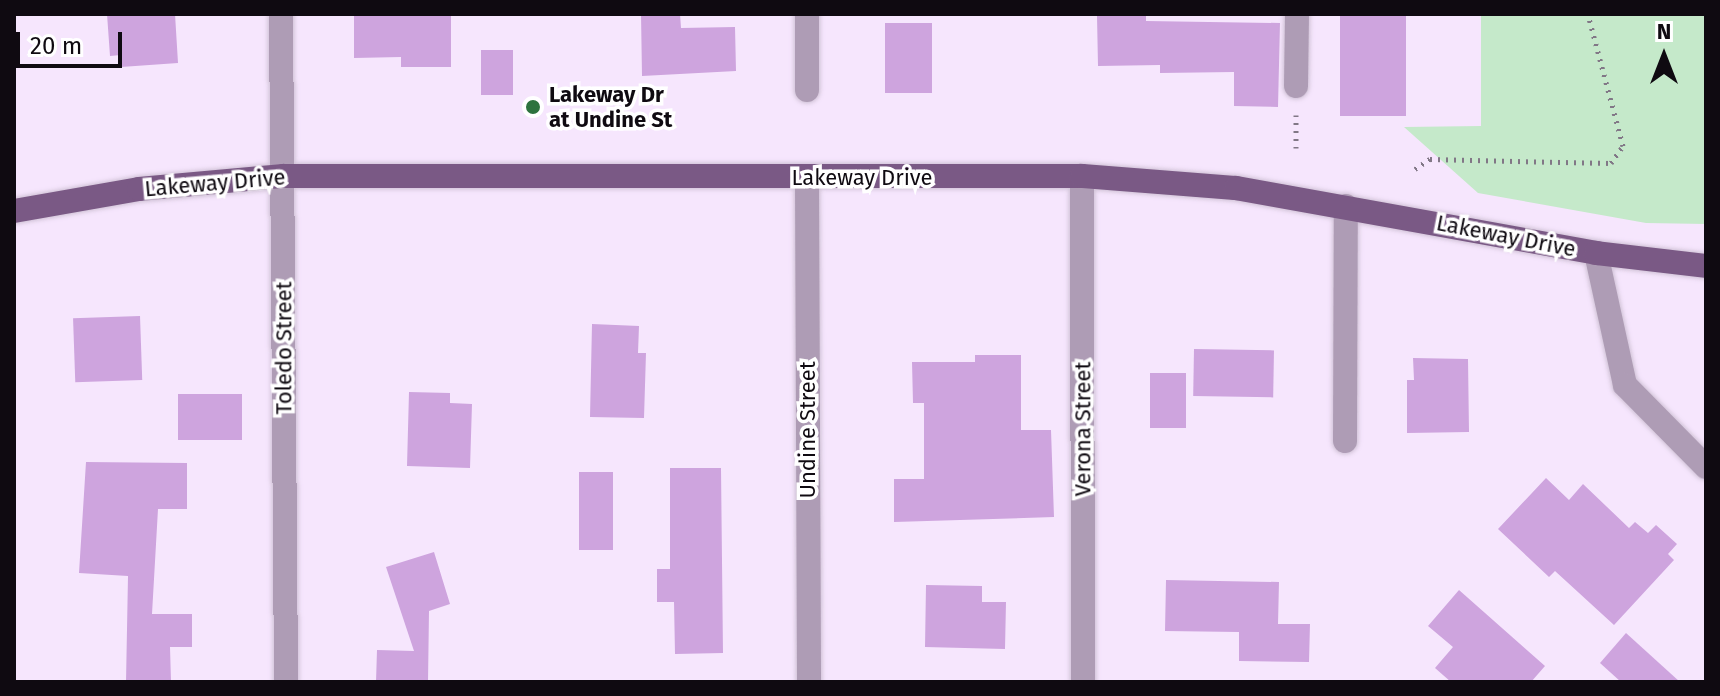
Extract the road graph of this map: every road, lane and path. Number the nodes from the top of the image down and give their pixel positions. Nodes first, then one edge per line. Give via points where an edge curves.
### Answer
1 (281, 14) edge
2 (807, 14) edge
3 (1297, 14) edge
4 (1588, 14) edge
5 (1296, 86) dead end
6 (807, 90) dead end
7 (1415, 169) dead end
8 (283, 176) junction
9 (1082, 176) junction
10 (807, 178) junction
11 (1346, 206) junction
12 (14, 211) edge
13 (1596, 253) junction
14 (1706, 266) edge
15 (1345, 441) dead end
16 (1706, 467) edge
17 (286, 682) edge
18 (809, 682) edge
19 (1083, 682) edge

1 - 8 street, Toledo Street
2 - 6 street
3 - 5 street
4 - 7 path via 1623,146 1611,163 1430,159
8 - 10 main road, Lakeway Drive
8 - 12 main road, Lakeway Drive via 139,189
8 - 17 street, Toledo Street
9 - 10 main road, Lakeway Drive
9 - 11 main road, Lakeway Drive via 1236,188
9 - 19 street, Verona Street
10 - 18 street, Undine Street
11 - 13 main road, Lakeway Drive
11 - 15 street
13 - 14 main road, Lakeway Drive
13 - 16 street via 1625,385

